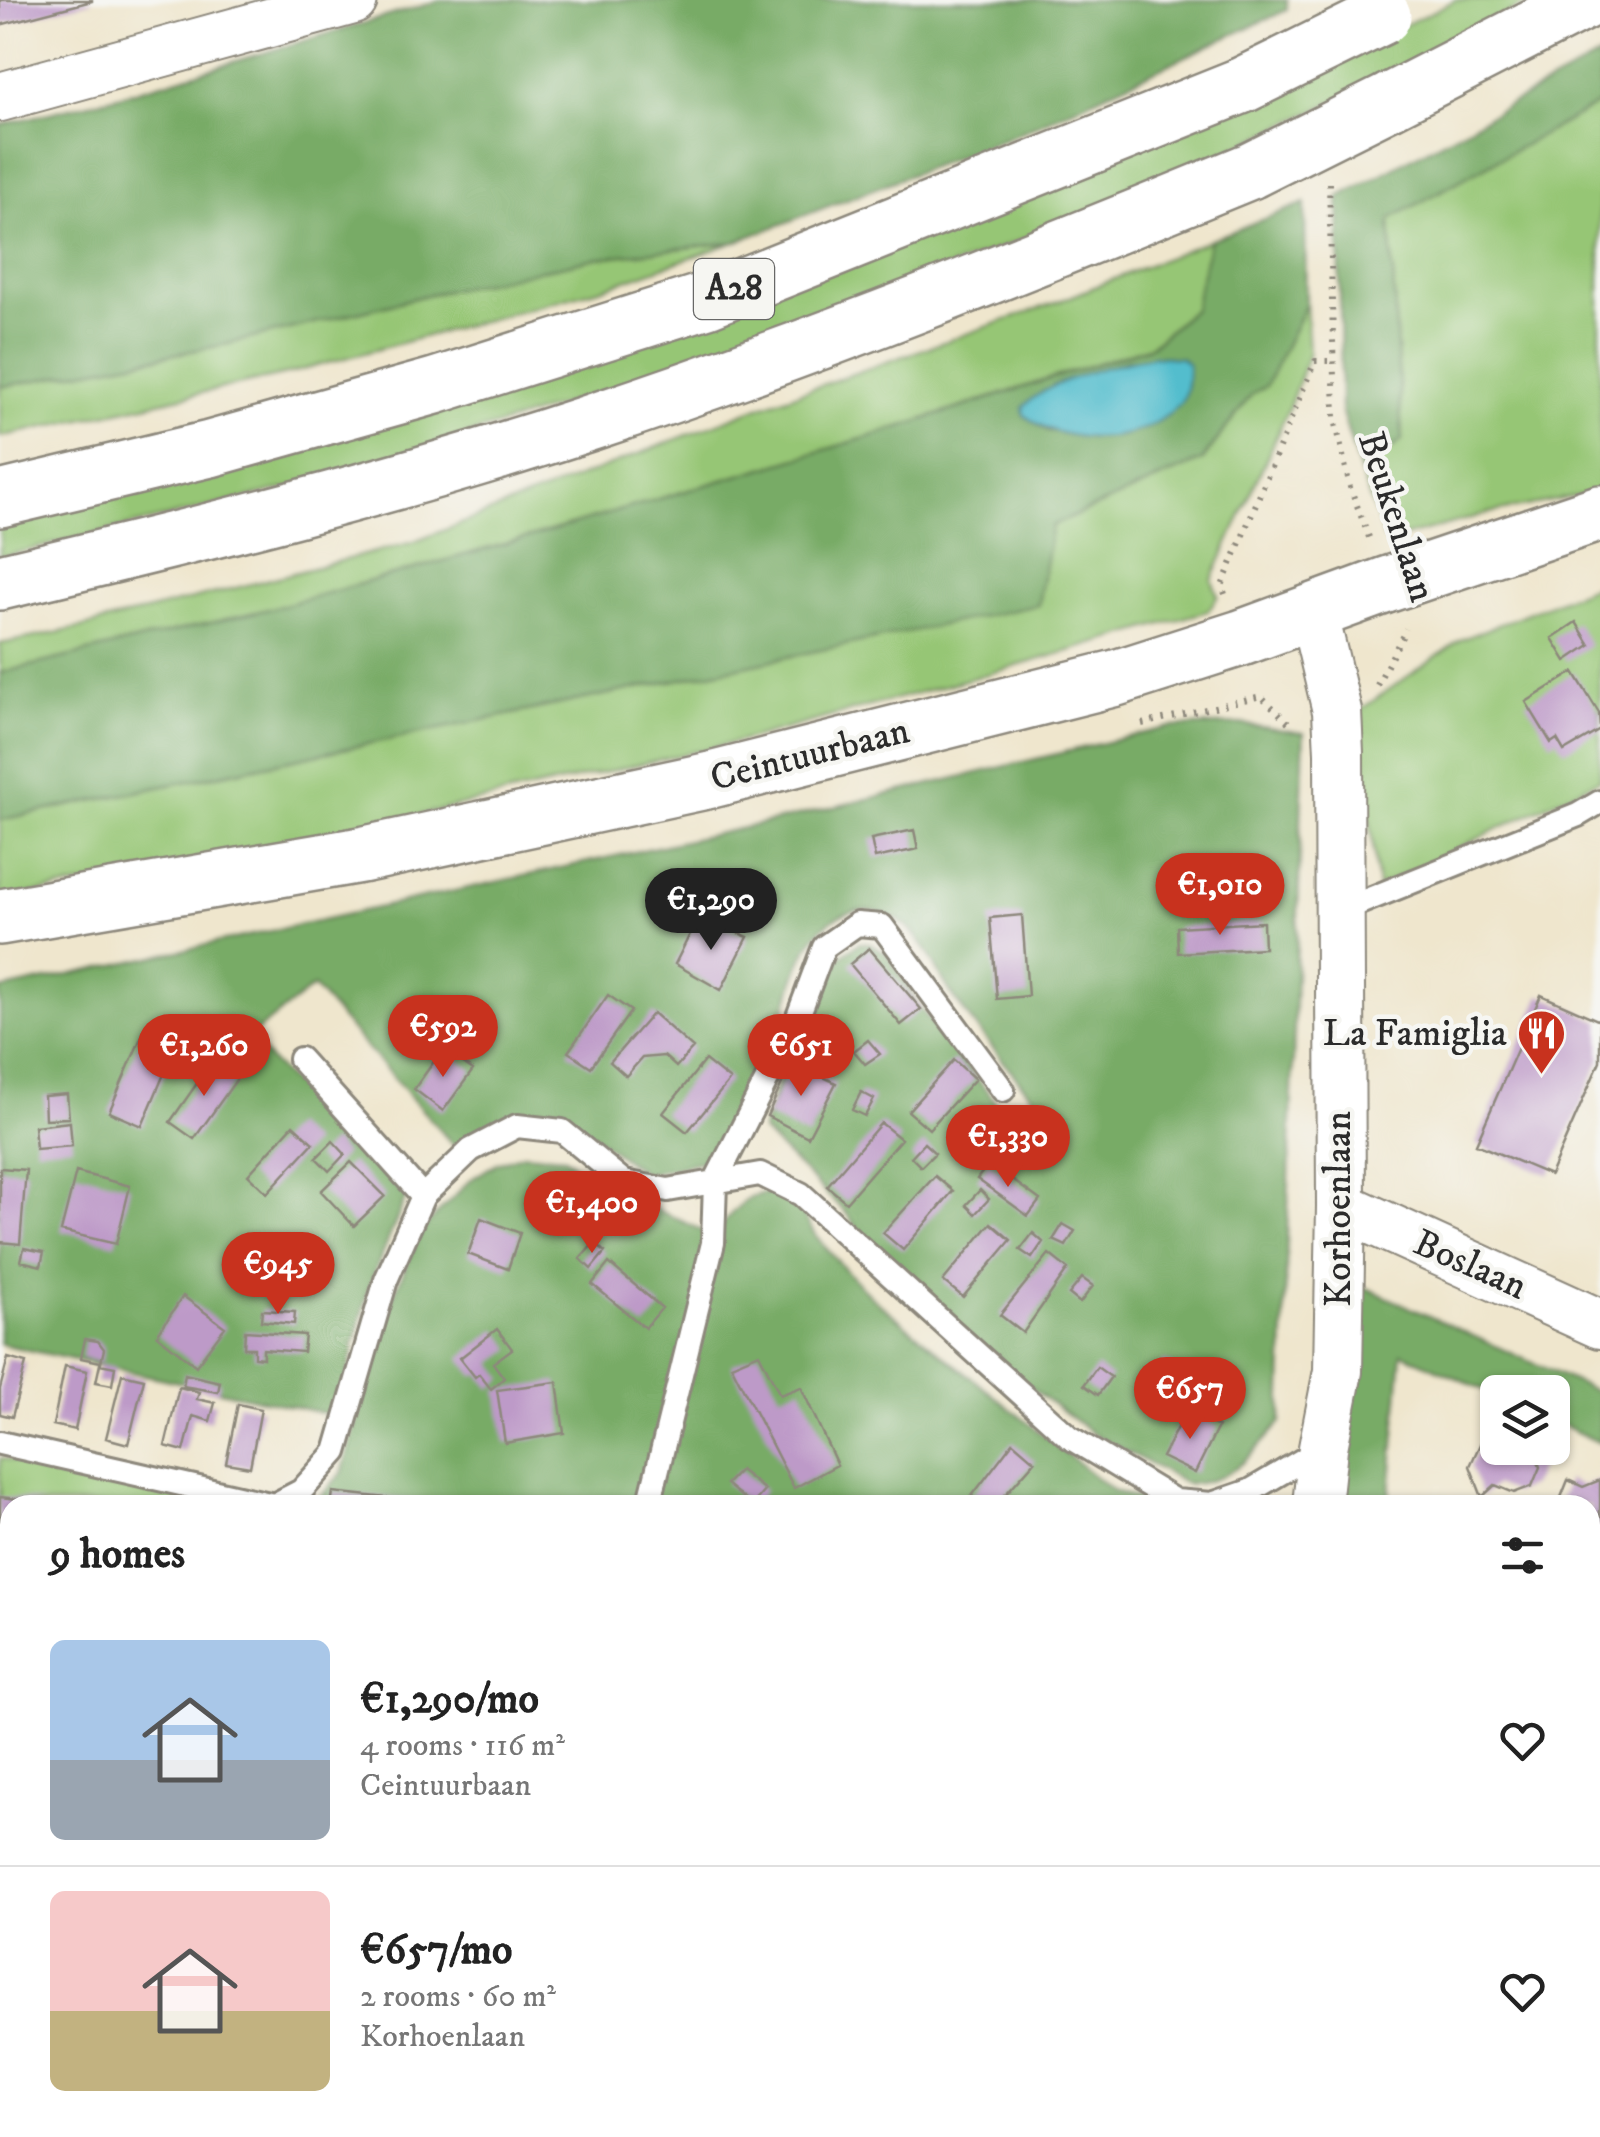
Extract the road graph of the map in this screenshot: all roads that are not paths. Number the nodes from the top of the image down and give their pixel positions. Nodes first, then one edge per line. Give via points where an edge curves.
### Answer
1 (353, 0) edge
2 (1587, 0) edge
3 (1398, 8) edge
4 (0, 97) edge
5 (0, 498) edge
6 (1600, 513) edge
7 (0, 582) edge
8 (1313, 611) junction
9 (1600, 802) edge
10 (1337, 912) junction
11 (0, 917) edge
12 (300, 1059) dead end
13 (1003, 1090) dead end
14 (714, 1182) junction
15 (423, 1196) junction
16 (1340, 1206) junction
17 (1600, 1324) edge
18 (0, 1443) edge
19 (1322, 1448) junction
20 (230, 1495) edge
21 (293, 1495) edge
22 (651, 1495) edge
23 (1165, 1495) edge
24 (1238, 1495) edge
25 (1318, 1495) edge

1 - 4 street
2 - 7 main road, A28, bridge via 1250,171 924,304 460,464
3 - 5 main road, A28, bridge via 1243,85 707,300 435,386
6 - 8 main road, Ceintuurbaan via 1405,612
8 - 10 street, Korhoenlaan via 1337,711
8 - 11 main road, Ceintuurbaan via 1116,678 711,780 361,855
9 - 10 lane
10 - 16 street, Korhoenlaan
12 - 15 lane
13 - 14 lane via 882,926 857,924 824,948 796,1022
14 - 15 lane via 668,1190 624,1182 562,1131 517,1126 471,1150
14 - 22 lane via 712,1243
14 - 23 lane via 760,1174 801,1194 1070,1437
15 - 21 lane via 386,1280 336,1452
16 - 17 street, Boslaan
16 - 19 street, Korhoenlaan via 1338,1371
18 - 20 lane
19 - 24 lane
19 - 25 street, Korhoenlaan

